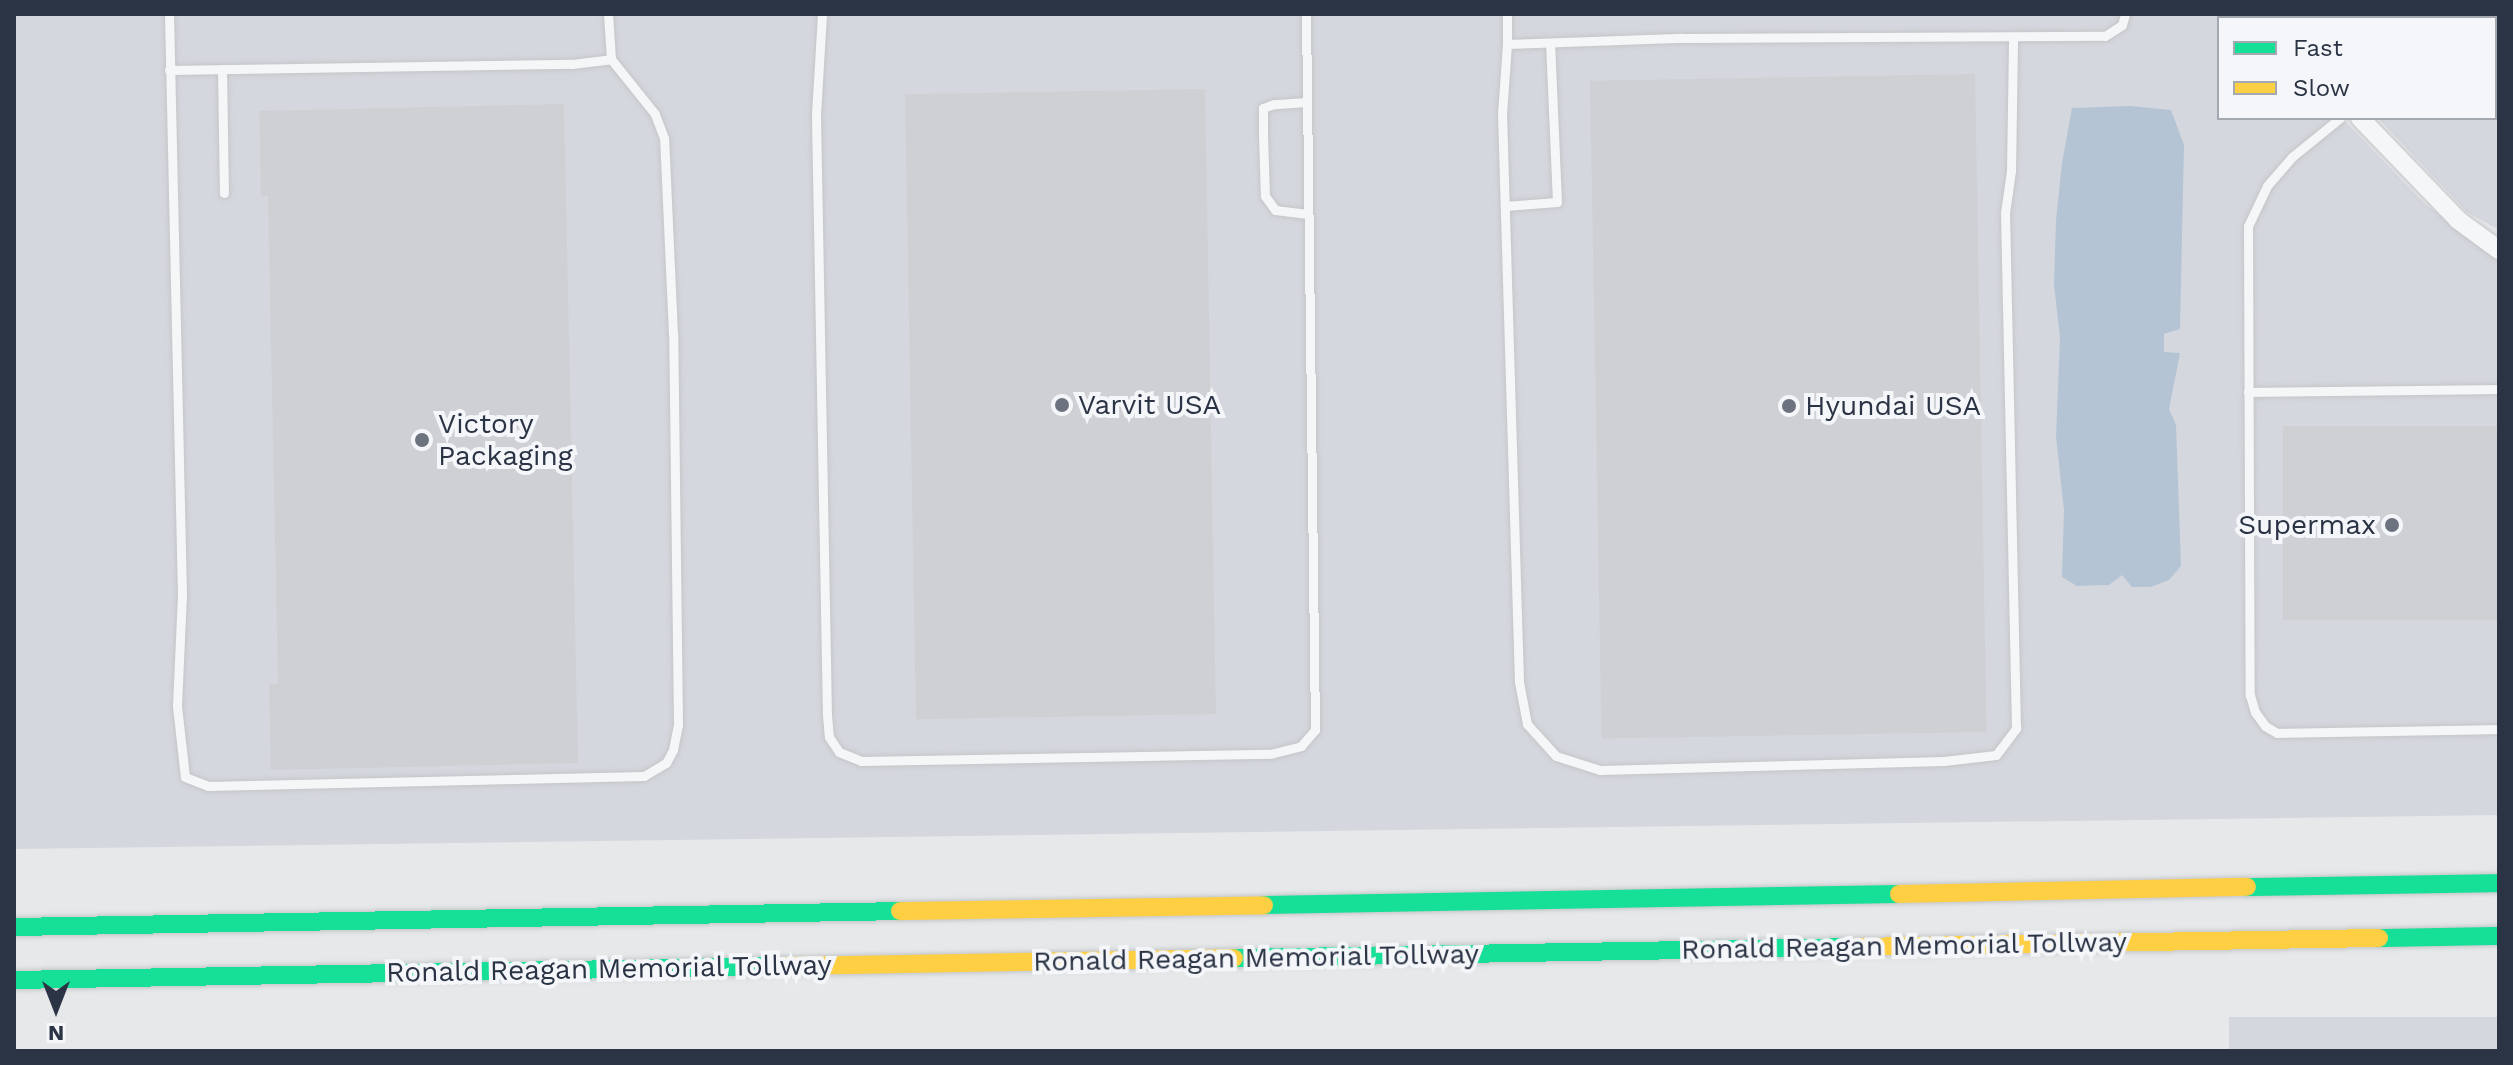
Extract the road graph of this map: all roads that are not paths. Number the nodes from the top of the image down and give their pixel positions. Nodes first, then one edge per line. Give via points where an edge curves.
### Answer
1 (169, 14) edge
2 (608, 14) edge
3 (822, 14) edge
4 (1306, 14) edge
5 (1507, 14) edge
6 (2125, 14) edge
7 (2013, 37) junction
8 (1550, 43) junction
9 (1507, 44) junction
10 (611, 59) junction
11 (222, 69) junction
12 (169, 70) junction
13 (1306, 102) junction
14 (2338, 120) edge
15 (2362, 120) edge
16 (224, 193) dead end
17 (1505, 206) junction
18 (1308, 214) junction
19 (2499, 250) edge
20 (2499, 389) edge
21 (2248, 392) junction
22 (2499, 729) edge
23 (2499, 883) edge
24 (14, 927) edge
25 (2499, 936) edge
26 (14, 980) edge

1 - 12 lane
2 - 10 lane
3 - 18 lane via 816,116 827,715 829,737 839,752 861,761 1270,754 1301,746 1315,730
4 - 13 lane
5 - 9 lane
6 - 7 lane via 2122,25 2105,36
7 - 8 lane
7 - 17 lane via 2005,225 2016,728 1996,755 1944,761 1600,770 1556,756 1527,724 1519,682
8 - 9 lane
8 - 17 lane via 1557,202
9 - 17 lane via 1502,113
10 - 11 lane
10 - 12 lane via 655,114 664,138 673,334 678,725 666,763 644,776 208,786 185,777 177,706 182,595
11 - 12 lane
11 - 16 lane
13 - 18 lane
13 - 18 lane via 1263,108 1263,134 1265,196 1275,210
14 - 21 lane via 2292,157 2267,186 2248,226
15 - 19 street via 2458,220
20 - 21 lane
21 - 22 lane via 2250,695 2265,726 2277,733
23 - 24 highway, Ronald Reagan Memorial Tollway
25 - 26 highway, Ronald Reagan Memorial Tollway

